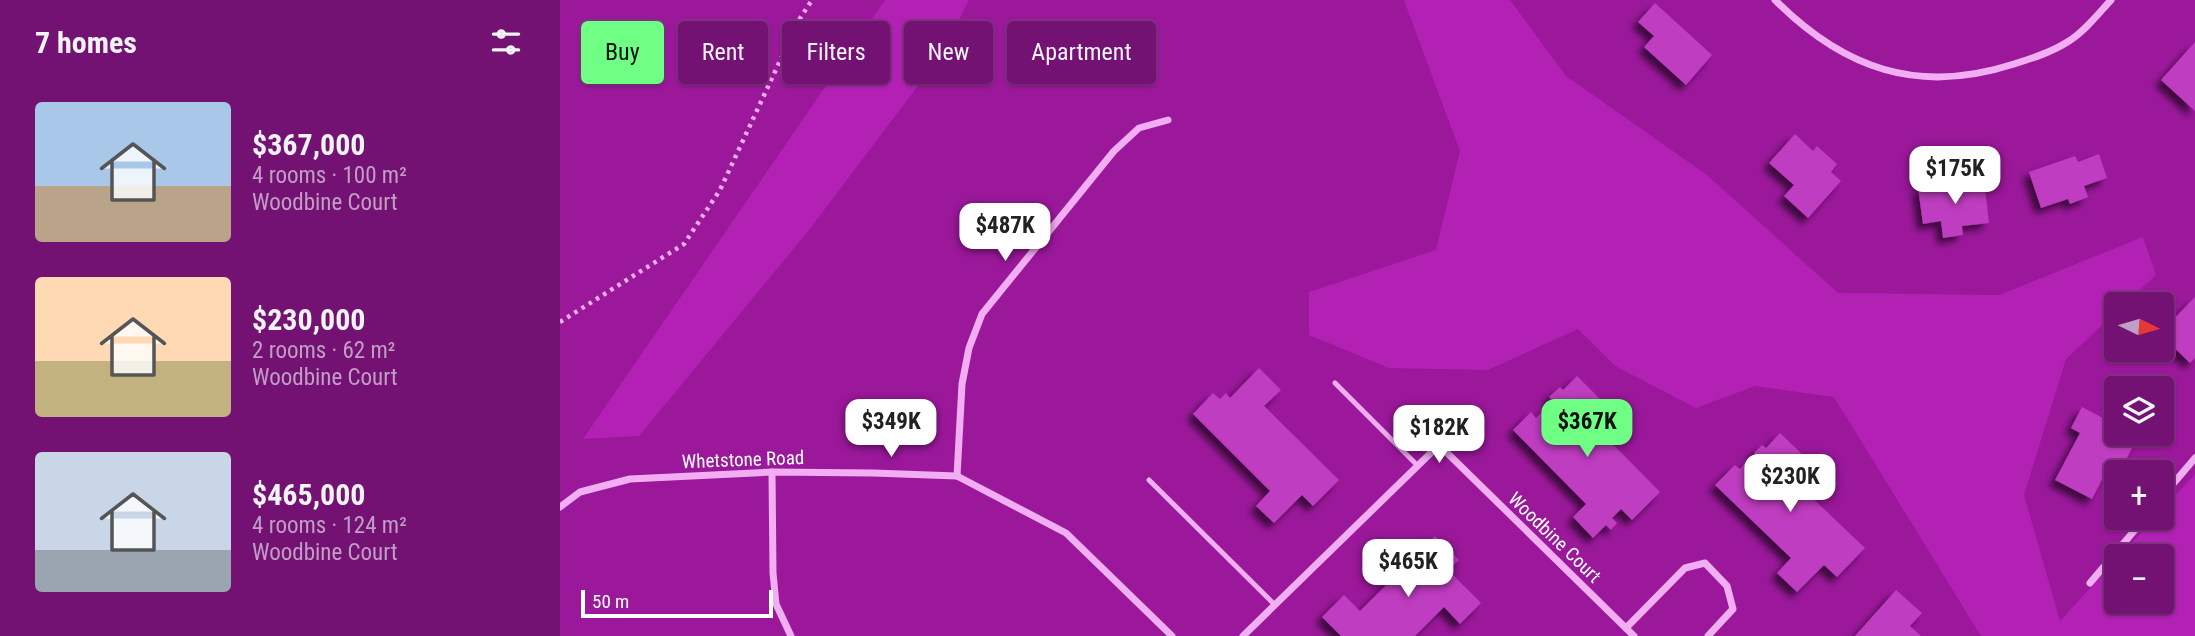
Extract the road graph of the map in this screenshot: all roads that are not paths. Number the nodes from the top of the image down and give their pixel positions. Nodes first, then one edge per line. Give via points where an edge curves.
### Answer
1 (1775, 0) edge
2 (2111, 0) edge
3 (1168, 120) dead end
4 (1335, 383) dead end
5 (2195, 458) edge
6 (1418, 466) junction
7 (772, 472) junction
8 (957, 476) junction
9 (1150, 480) dead end
10 (2174, 483) edge
11 (560, 507) edge
12 (2135, 530) edge
13 (2090, 583) dead end
14 (1275, 605) junction
15 (1626, 628) junction
16 (791, 636) edge
17 (1172, 636) edge
18 (1243, 636) edge
19 (1634, 636) edge
20 (1708, 636) edge

1 - 2 street via 1825,43 1857,60 1906,75 1951,77 1994,71 2041,55 2071,40
3 - 8 street via 1139,128 1114,150 982,314 962,384
4 - 6 lane
5 - 10 street
6 - 14 street, Woodbine Court
6 - 15 street, Woodbine Court via 1440,445
7 - 8 street, Whetstone Road
7 - 11 street, Whetstone Road via 631,479 580,492
7 - 16 street via 776,604
8 - 17 street, Whetstone Road via 1066,533
9 - 14 lane
12 - 13 street
14 - 18 street, Woodbine Court
15 - 19 street, Woodbine Court
15 - 20 street via 1685,568 1705,563 1727,586 1733,610

